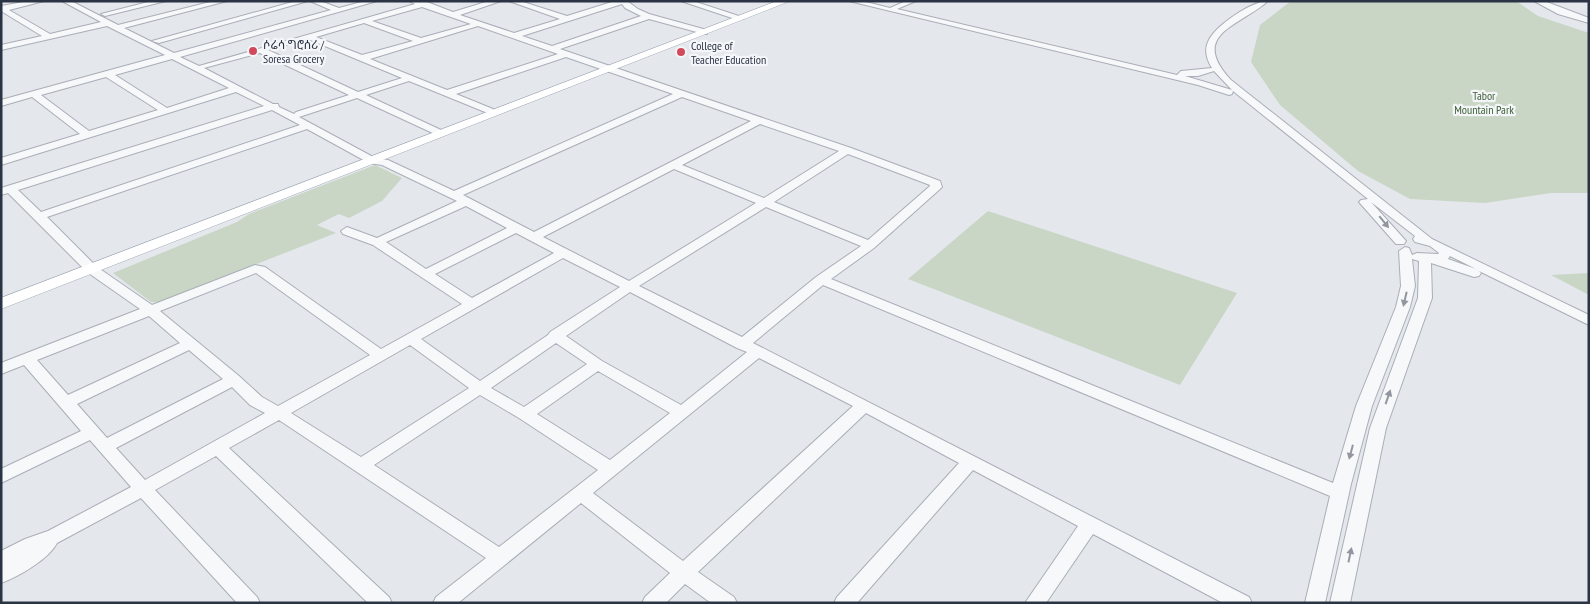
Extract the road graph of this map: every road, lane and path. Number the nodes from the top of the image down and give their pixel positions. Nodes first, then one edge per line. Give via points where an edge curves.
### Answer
1 (41, 1) edge
2 (65, 1) edge
3 (77, 1) edge
4 (224, 1) edge
5 (305, 1) edge
6 (313, 1) edge
7 (374, 1) edge
8 (412, 1) edge
9 (435, 1) edge
10 (498, 1) edge
11 (512, 1) edge
12 (598, 1) edge
13 (623, 1) edge
14 (776, 1) edge
15 (786, 1) edge
16 (852, 1) edge
17 (865, 1) edge
18 (912, 1) edge
19 (1537, 1) edge
20 (156, 2) edge
21 (688, 2) edge
22 (1259, 2) edge
23 (423, 5) junction
24 (611, 5) junction
25 (894, 8) junction
26 (2, 9) edge
27 (339, 11) junction
28 (452, 15) junction
29 (648, 16) junction
30 (738, 17) junction
31 (310, 18) junction
32 (568, 18) junction
33 (107, 19) junction
34 (364, 21) junction
35 (1589, 21) edge
36 (478, 24) junction
37 (122, 26) junction
38 (337, 29) junction
39 (701, 31) junction
40 (514, 36) junction
41 (49, 37) junction
42 (310, 37) junction
43 (156, 41) junction
44 (420, 41) junction
45 (1, 48) edge
46 (551, 48) junction
47 (260, 50) junction
48 (566, 54) junction
49 (178, 56) junction
50 (363, 58) junction
51 (1128, 64) junction
52 (203, 66) junction
53 (607, 67) junction
54 (1210, 70) junction
55 (108, 74) junction
56 (410, 78) junction
57 (237, 89) junction
58 (1229, 92) junction
59 (448, 93) junction
60 (682, 93) junction
61 (34, 94) junction
62 (358, 95) junction
63 (1, 103) edge
64 (275, 106) junction
65 (490, 111) junction
66 (168, 112) junction
67 (300, 114) junction
68 (760, 120) junction
69 (308, 125) junction
70 (437, 132) junction
71 (89, 136) junction
72 (847, 150) junction
73 (377, 158) junction
74 (1, 162) edge
75 (674, 165) junction
76 (6, 191) edge
77 (460, 198) junction
78 (766, 202) junction
79 (39, 216) junction
80 (517, 228) junction
81 (347, 231) dead end
82 (534, 237) junction
83 (1426, 240) junction
84 (377, 242) junction
85 (870, 244) junction
86 (1402, 246) junction
87 (563, 253) junction
88 (1434, 255) junction
89 (91, 266) junction
90 (426, 274) junction
91 (821, 280) junction
92 (630, 286) junction
93 (1, 298) edge
94 (1, 304) edge
95 (471, 304) junction
96 (150, 310) junction
97 (1589, 321) edge
98 (1589, 330) edge
99 (555, 335) junction
100 (409, 338) junction
101 (189, 344) junction
102 (750, 348) junction
103 (379, 354) junction
104 (27, 359) junction
105 (597, 364) junction
106 (1, 369) edge
107 (234, 380) junction
108 (480, 388) junction
109 (66, 403) junction
110 (864, 405) junction
111 (276, 413) junction
112 (683, 413) junction
113 (525, 414) junction
114 (93, 432) junction
115 (106, 446) junction
116 (217, 447) junction
117 (971, 461) junction
118 (361, 465) junction
119 (610, 469) junction
120 (1, 477) edge
121 (143, 488) junction
122 (581, 493) junction
123 (1340, 493) junction
124 (1089, 524) junction
125 (54, 537) junction
126 (500, 558) junction
127 (1, 560) edge
128 (684, 573) junction
129 (1, 574) edge
130 (250, 603) edge
131 (382, 603) edge
132 (443, 603) edge
133 (652, 603) edge
134 (727, 603) edge
135 (844, 603) edge
136 (1035, 603) edge
137 (1242, 603) edge
138 (1315, 603) edge
139 (1340, 603) edge

1 - 26 street
2 - 33 street
3 - 33 street
4 - 37 street
5 - 43 street
6 - 27 street
7 - 27 street
8 - 23 street
9 - 23 street
10 - 28 street
11 - 32 street
12 - 24 street
13 - 24 street
13 - 29 street
14 - 30 main road
15 - 30 main road
16 - 51 street
17 - 25 street
18 - 25 street
19 - 35 street
20 - 33 street
21 - 30 street
22 - 54 street via 1218,24 1203,39 1202,53
22 - 83 street via 1212,40 1213,59 1218,70 1248,100
23 - 28 street
23 - 34 street
24 - 32 street
25 - 51 street
26 - 41 street
27 - 31 street
28 - 36 street
29 - 39 street
29 - 46 street
30 - 39 main road
31 - 38 street
31 - 49 street
32 - 40 street
33 - 37 street
33 - 41 street
34 - 38 street
34 - 44 street
36 - 40 street
36 - 44 street
37 - 43 street
37 - 49 street
38 - 42 street
39 - 53 main road
40 - 46 street
41 - 45 street
42 - 47 street
42 - 50 street
43 - 49 street
44 - 50 street
46 - 48 street
47 - 52 street
47 - 62 street
48 - 53 street
48 - 59 street
49 - 52 street
49 - 55 street
49 - 57 street
50 - 56 street
51 - 54 street via 1183,74
51 - 58 street
52 - 64 street
53 - 60 street
53 - 65 main road
53 - 73 main road
54 - 58 street
55 - 61 street
55 - 66 street
56 - 59 street
56 - 62 street
57 - 64 street
57 - 66 street
58 -> 86 street via 1372,208
59 - 65 street
60 - 68 street
60 - 77 street
61 - 63 street
61 - 71 street
62 - 67 street
62 - 70 street
64 - 67 street
64 - 69 street
64 - 76 street
65 - 70 main road
66 - 71 street
67 - 73 street
68 - 72 street
68 - 75 street
69 - 73 street
69 - 79 street
70 - 73 main road
71 - 74 street
72 - 78 street
72 - 85 street via 932,180 937,185
73 - 77 street
73 - 89 main road
75 - 78 street
75 - 82 street
76 - 79 street
77 - 80 street
77 - 84 street
78 - 85 street
78 - 92 street
79 - 89 street
80 - 82 street
80 - 90 street
81 - 84 street
82 - 87 street
83 - 86 street via 1412,238
83 - 88 street
84 - 90 street
85 - 91 street
86 - 88 street
86 -> 123 street via 1408,286 1404,307 1364,406
87 - 92 street
87 - 95 street
88 - 97 street
88 - 98 street
139 -> 88 street via 1378,428 1425,298
89 - 93 main road
89 - 94 main road
89 - 96 street
90 - 95 street
91 - 102 street
91 - 123 street
92 - 99 street
92 - 102 street
95 - 100 street
96 - 101 street
96 - 103 street via 248,270 258,270
96 - 104 street
99 - 105 street
99 - 108 street
100 - 103 street
100 - 108 street
101 - 107 street
101 - 109 street
102 - 110 street
102 - 112 street
103 - 111 street
104 - 106 street
104 - 109 street
105 - 112 street
105 - 113 street
107 - 111 street via 256,401
107 - 115 street
108 - 113 street
108 - 118 street
109 - 114 street
110 - 117 street
110 - 128 street
111 - 116 street
111 - 118 street via 299,424
112 - 119 street
113 - 119 street
114 - 115 street
114 - 120 street
115 - 121 street
116 - 121 street
116 - 131 street
117 - 124 street
117 - 135 street
118 - 126 street
119 - 122 street
121 - 125 street
121 - 130 street
122 - 126 street
122 - 128 street
123 - 138 street
124 - 136 street
124 - 137 street
125 - 127 street
125 - 129 street via 23,563
126 - 132 street
128 - 133 street
128 - 134 street

